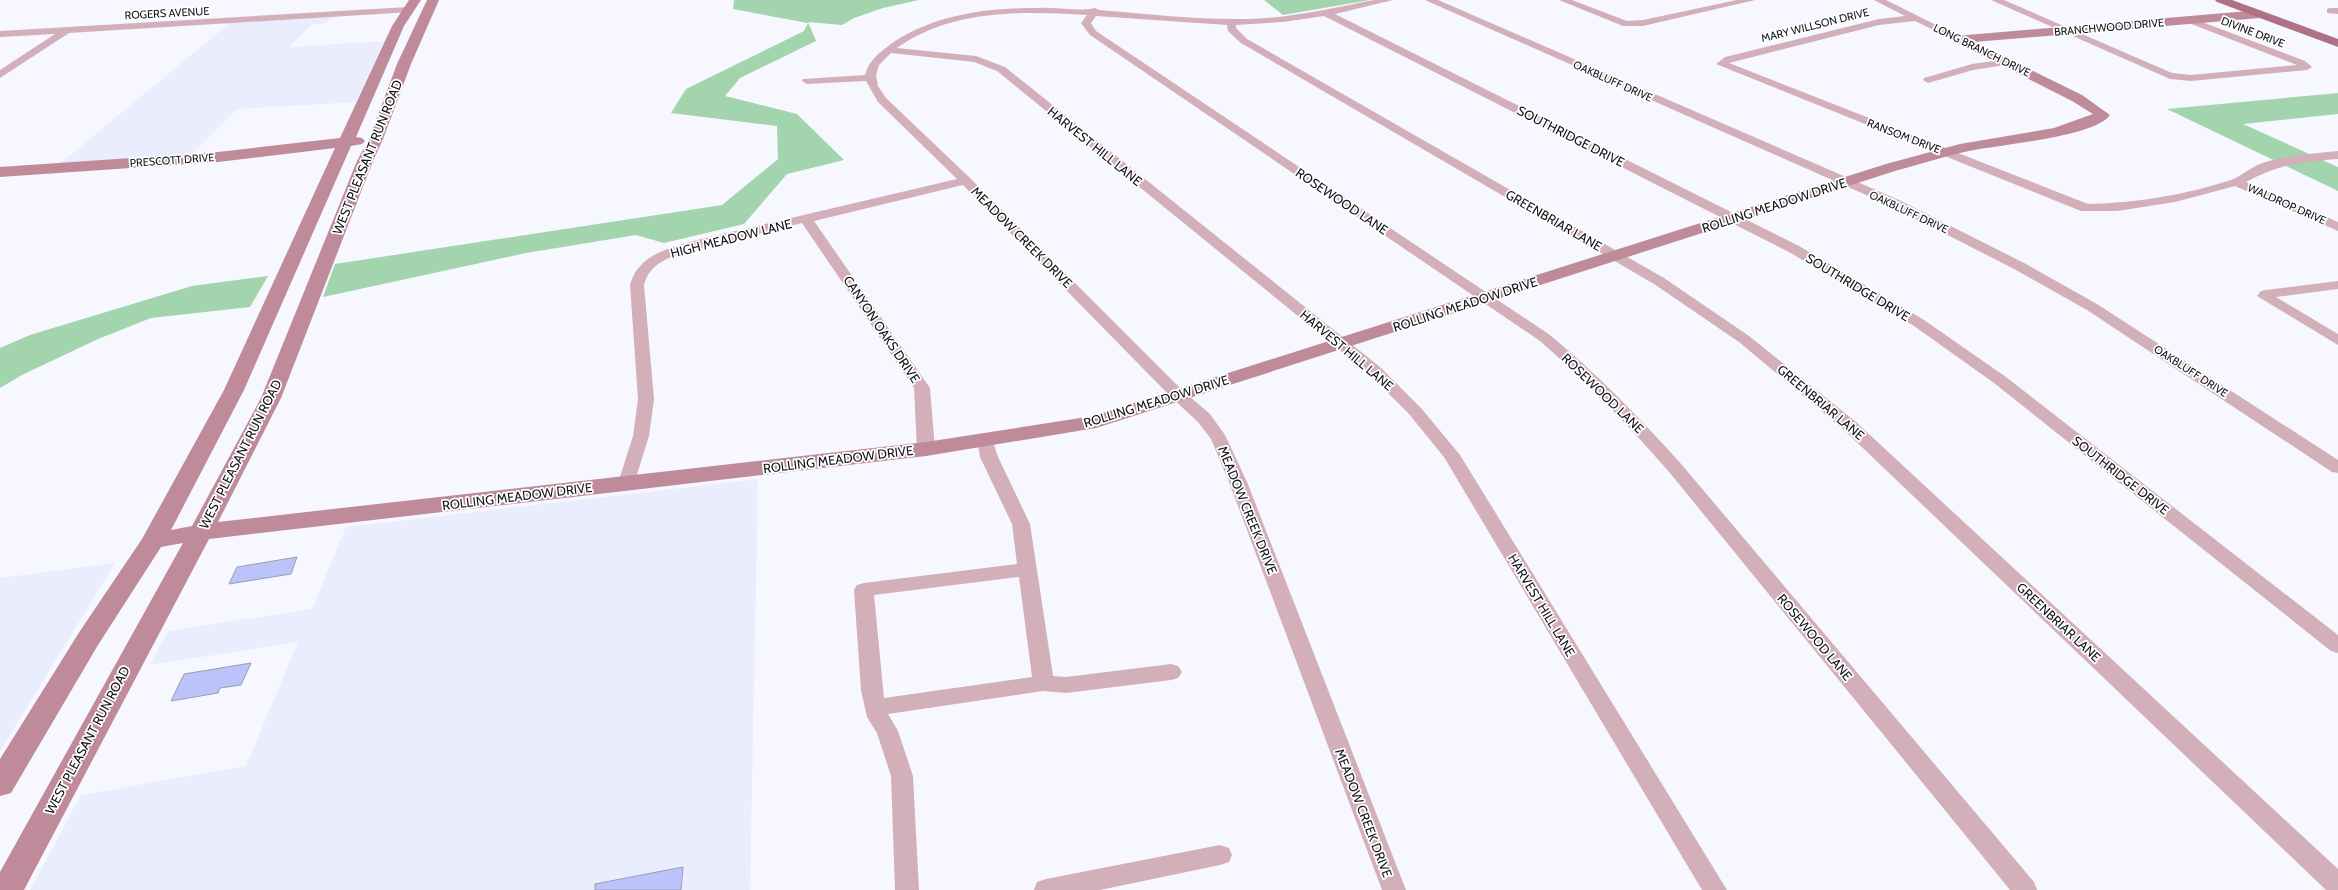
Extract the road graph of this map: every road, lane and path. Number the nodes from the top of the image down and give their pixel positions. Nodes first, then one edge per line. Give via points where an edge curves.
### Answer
1 (1388, 0) edge
2 (1430, 0) edge
3 (1564, 0) edge
4 (1750, 0) edge
5 (1879, 0) edge
6 (1996, 0) edge
7 (2221, 0) edge
8 (431, 4) edge
9 (411, 5) edge
10 (1095, 10) junction
11 (1324, 12) junction
12 (2260, 14) junction
13 (1916, 18) junction
14 (2189, 20) junction
15 (1232, 22) junction
16 (67, 30) junction
17 (2064, 30) junction
18 (0, 34) edge
19 (1959, 39) junction
20 (2338, 43) edge
21 (888, 50) junction
22 (2008, 62) junction
23 (404, 64) junction
24 (1721, 64) joint
25 (379, 67) junction
26 (0, 75) edge
27 (869, 78) junction
28 (1928, 80) dead end
29 (807, 81) dead end
30 (2084, 102) joint
31 (376, 139) junction
32 (344, 143) junction
33 (1946, 152) junction
34 (2338, 155) edge
35 (0, 172) edge
36 (966, 181) junction
37 (1845, 182) junction
38 (2236, 182) junction
39 (1734, 218) junction
40 (806, 219) junction
41 (339, 226) junction
42 (2338, 227) edge
43 (304, 231) junction
44 (1615, 256) junction
45 (2338, 285) edge
46 (1485, 297) junction
47 (2338, 340) edge
48 (1340, 344) junction
49 (1177, 394) junction
50 (985, 440) junction
51 (926, 449) junction
52 (2338, 468) edge
53 (626, 483) junction
54 (201, 532) junction
55 (153, 541) junction
56 (1028, 569) junction
57 (2338, 646) edge
58 (1171, 672) dead end
59 (1043, 682) junction
60 (876, 707) junction
61 (0, 784) edge
62 (1220, 855) dead end
63 (2338, 885) edge
64 (1073, 888) edge
65 (7, 890) edge
66 (907, 890) edge
67 (1046, 890) edge
68 (1394, 890) edge
69 (1715, 890) edge
70 (2025, 890) edge

1 - 11 street
2 - 37 street, OAKBLUFF DRIVE
3 - 4 street via 1626,24
5 - 13 street, LONG BRANCH DRIVE
6 - 17 street
7 - 12 main road
8 - 9 street
8 - 23 street, WEST PLEASANT RUN ROAD
9 - 16 street, ROGERS AVENUE
9 - 25 street, WEST PLEASANT RUN ROAD
10 - 15 street
10 - 21 street via 1033,8 979,14 919,30
10 - 46 street, ROSEWOOD LANE via 1086,23 1093,33
11 - 15 street via 1277,20
11 - 39 street, SOUTHRIDGE DRIVE
12 - 14 street, BRANCHWOOD DRIVE
12 - 20 main road
13 - 19 street, LONG BRANCH DRIVE
13 - 24 street, MARY WILLSON DRIVE via 1879,22 1729,59
14 - 17 street, BRANCHWOOD DRIVE
14 - 17 street, DIVINE DRIVE via 2307,67 2185,78 2170,76
15 - 44 street, GREENBRIAR LANE via 1231,29 1244,41
16 - 18 street, ROGERS AVENUE
16 - 26 street
17 - 19 street, BRANCHWOOD DRIVE
19 - 22 street, LONG BRANCH DRIVE
21 - 27 street via 870,70
21 - 48 street, HARVEST HILL LANE via 976,58 1001,69
22 - 28 street via 1972,67
22 - 30 street, LONG BRANCH DRIVE
23 - 25 street
23 - 31 street, WEST PLEASANT RUN ROAD
24 - 33 street, RANSOM DRIVE
25 - 32 street, WEST PLEASANT RUN ROAD
27 - 29 street
27 - 36 street, MEADOW CREEK DRIVE via 882,100
30 - 33 street, ROLLING MEADOW DRIVE via 2104,115 2050,134 1968,146
31 - 32 street, PRESCOTT DRIVE
31 - 41 street, WEST PLEASANT RUN ROAD
32 - 35 street, PRESCOTT DRIVE via 218,157
32 - 43 street, WEST PLEASANT RUN ROAD
33 - 37 street, ROLLING MEADOW DRIVE
33 - 38 street, RANSOM DRIVE via 2086,208 2117,207 2175,198
34 - 38 street via 2297,159 2264,167
36 - 40 street, HIGH MEADOW LANE
36 - 49 street, MEADOW CREEK DRIVE
37 - 39 street, ROLLING MEADOW DRIVE
37 - 52 street, OAKBLUFF DRIVE via 1940,225 2086,304
38 - 42 street, WALDROP DRIVE
39 - 44 street, ROLLING MEADOW DRIVE
39 - 57 street, SOUTHRIDGE DRIVE via 1858,286 2000,380
40 - 51 street, CANYON OAKS DRIVE via 922,388
40 - 53 street, HIGH MEADOW LANE via 668,253 638,274 636,285 646,399 641,436
41 - 43 street
41 - 54 street, WEST PLEASANT RUN ROAD via 270,398
43 - 55 street, WEST PLEASANT RUN ROAD via 234,390
44 - 46 street, ROLLING MEADOW DRIVE
44 - 63 street, GREENBRIAR LANE via 1686,297 1818,398
45 - 47 street via 2264,296
46 - 48 street, ROLLING MEADOW DRIVE
46 - 70 street, ROSEWOOD LANE via 1564,354 1651,440
48 - 49 street, ROLLING MEADOW DRIVE
48 - 69 street, HARVEST HILL LANE via 1394,389 1451,455
49 - 50 street, ROLLING MEADOW DRIVE via 1096,422
49 - 68 street, MEADOW CREEK DRIVE via 1204,418 1219,439 1238,482
50 - 51 street, ROLLING MEADOW DRIVE
50 - 56 street via 989,456 1021,524
51 - 53 street, ROLLING MEADOW DRIVE
53 - 54 street, ROLLING MEADOW DRIVE
54 - 55 street, ROLLING MEADOW DRIVE
54 - 65 street, WEST PLEASANT RUN ROAD
55 - 61 street, WEST PLEASANT RUN ROAD via 88,638
56 - 59 street
56 - 60 street via 864,590 872,690
58 - 59 street via 1066,685
59 - 60 street
60 - 66 street via 902,776
62 - 64 street
64 - 67 street

